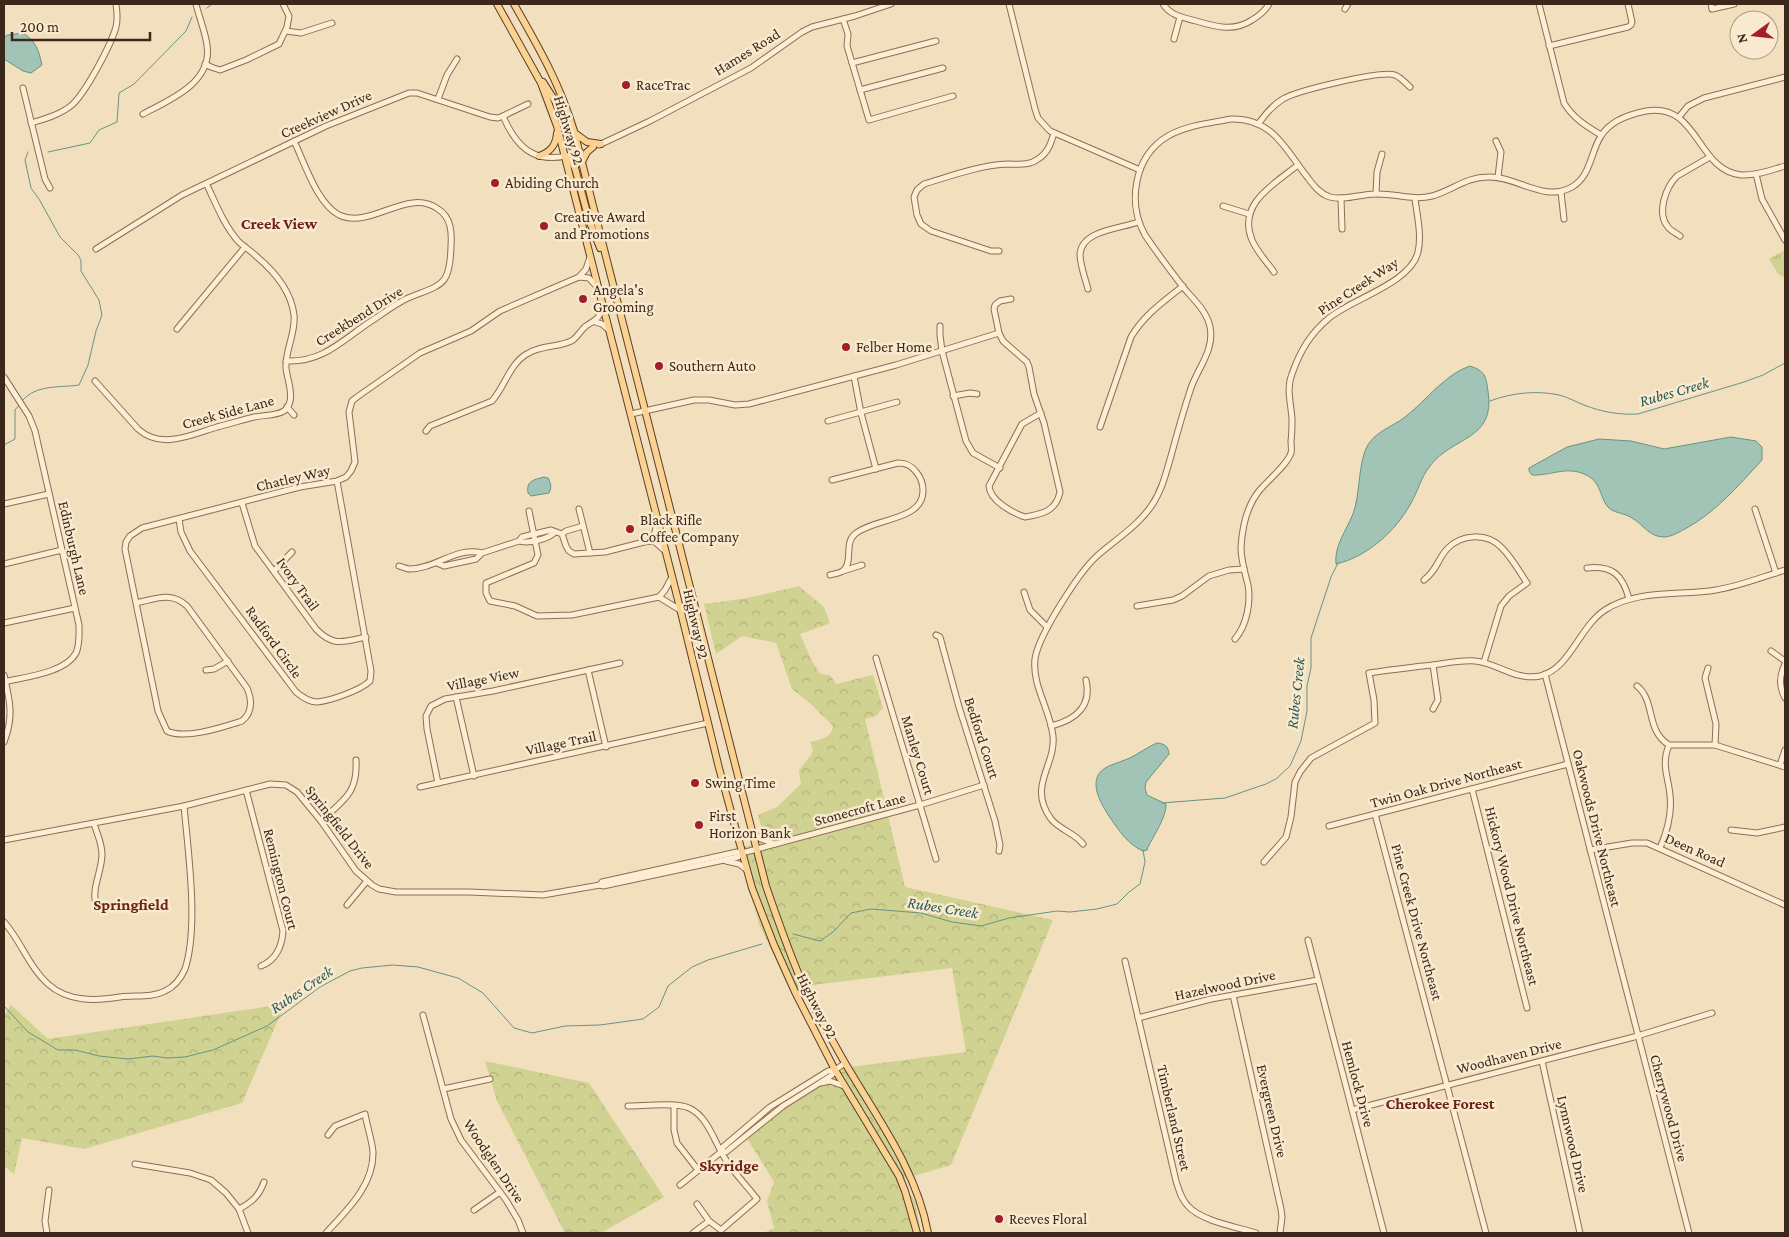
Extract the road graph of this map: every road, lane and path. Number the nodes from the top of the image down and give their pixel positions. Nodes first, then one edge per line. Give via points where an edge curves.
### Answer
1 (116, 4) edge
2 (196, 4) edge
3 (283, 4) edge
4 (497, 4) edge
5 (514, 4) edge
6 (891, 4) edge
7 (1009, 4) edge
8 (1163, 4) edge
9 (1269, 4) edge
10 (1539, 4) edge
11 (1628, 4) edge
12 (1711, 4) edge
13 (1734, 4) edge
14 (1180, 17) junction
15 (844, 19) junction
16 (332, 23) dead end
17 (286, 30) junction
18 (1174, 39) dead end
19 (936, 41) dead end
20 (1549, 46) junction
21 (457, 59) dead end
22 (852, 63) junction
23 (205, 64) junction
24 (943, 68) dead end
25 (1785, 77) edge
26 (539, 78) junction
27 (1408, 85) dead end
28 (22, 88) dead end
29 (860, 90) junction
30 (954, 96) dead end
31 (438, 100) junction
32 (528, 104) dead end
33 (143, 114) dead end
34 (503, 116) junction
35 (1679, 117) junction
36 (31, 123) junction
37 (1259, 123) junction
38 (557, 126) junction
39 (574, 131) junction
40 (1054, 133) junction
41 (1601, 135) junction
42 (294, 141) junction
43 (1496, 141) dead end
44 (601, 144) junction
45 (593, 147) junction
46 (579, 153) junction
47 (1382, 154) dead end
48 (539, 156) junction
49 (566, 157) junction
50 (1710, 157) junction
51 (582, 163) junction
52 (1298, 165) junction
53 (1785, 166) edge
54 (1140, 170) junction
55 (1756, 174) junction
56 (1498, 177) junction
57 (207, 185) junction
58 (50, 188) dead end
59 (1561, 192) junction
60 (1376, 194) junction
61 (1341, 198) junction
62 (1415, 199) junction
63 (1223, 206) dead end
64 (1250, 214) junction
65 (1564, 220) dead end
66 (1138, 222) junction
67 (1342, 229) dead end
68 (1680, 236) dead end
69 (1785, 240) edge
70 (245, 248) junction
71 (96, 249) dead end
72 (998, 252) dead end
73 (590, 254) junction
74 (606, 258) junction
75 (1274, 272) dead end
76 (580, 277) junction
77 (1183, 286) junction
78 (1088, 288) dead end
79 (599, 290) junction
80 (1011, 299) dead end
81 (603, 305) junction
82 (595, 322) junction
83 (940, 326) dead end
84 (177, 329) dead end
85 (609, 330) junction
86 (999, 333) junction
87 (942, 350) junction
88 (286, 361) junction
89 (854, 376) junction
90 (4, 378) edge
91 (95, 381) dead end
92 (977, 394) dead end
93 (953, 396) junction
94 (897, 402) dead end
95 (287, 407) junction
96 (645, 411) junction
97 (861, 412) junction
98 (1040, 413) junction
99 (631, 414) junction
100 (294, 415) dead end
101 (828, 421) dead end
102 (1100, 427) dead end
103 (426, 431) dead end
104 (1000, 468) junction
105 (876, 469) junction
106 (832, 480) dead end
107 (337, 481) junction
108 (49, 494) junction
109 (242, 503) junction
110 (4, 504) edge
111 (579, 509) dead end
112 (1756, 509) dead end
113 (529, 511) dead end
114 (179, 519) junction
115 (658, 519) junction
116 (583, 526) junction
117 (562, 534) junction
118 (535, 536) junction
119 (648, 541) junction
120 (62, 550) junction
121 (665, 550) junction
122 (292, 552) dead end
123 (590, 553) junction
124 (4, 564) edge
125 (862, 565) dead end
126 (399, 566) dead end
127 (1587, 568) dead end
128 (1244, 569) junction
129 (1785, 570) edge
130 (274, 571) junction
131 (843, 571) junction
132 (1776, 573) junction
133 (830, 575) dead end
134 (672, 577) junction
135 (1424, 580) dead end
136 (1024, 592) dead end
137 (659, 597) junction
138 (1629, 599) junction
139 (136, 603) junction
140 (1137, 606) dead end
141 (75, 608) junction
142 (680, 610) junction
143 (4, 623) edge
144 (1047, 627) junction
145 (936, 635) dead end
146 (366, 637) junction
147 (1235, 638) dead end
148 (1771, 651) dead end
149 (876, 658) dead end
150 (228, 661) junction
151 (1484, 662) junction
152 (620, 663) dead end
153 (1785, 663) edge
154 (1433, 665) junction
155 (1708, 668) dead end
156 (206, 670) dead end
157 (588, 670) junction
158 (1545, 674) junction
159 (4, 675) edge
160 (1086, 680) dead end
161 (4, 682) edge
162 (1637, 686) dead end
163 (456, 697) junction
164 (1785, 698) edge
165 (1434, 709) dead end
166 (708, 723) junction
167 (1051, 726) junction
168 (4, 742) edge
169 (1668, 745) junction
170 (1715, 745) junction
171 (606, 747) junction
172 (1785, 750) edge
173 (356, 760) dead end
174 (1568, 764) junction
175 (1783, 766) edge
176 (474, 776) junction
177 (438, 783) junction
178 (984, 785) junction
179 (420, 787) dead end
180 (1472, 789) junction
181 (246, 790) junction
182 (920, 805) junction
183 (184, 806) junction
184 (1375, 814) junction
185 (321, 821) junction
186 (94, 824) junction
187 (1329, 826) dead end
188 (1785, 828) edge
189 (751, 830) junction
190 (1730, 830) dead end
191 (4, 840) edge
192 (776, 844) junction
193 (1083, 844) dead end
194 (1660, 848) junction
195 (756, 850) junction
196 (1590, 850) junction
197 (999, 852) dead end
198 (742, 853) junction
199 (936, 859) dead end
200 (723, 860) junction
201 (1264, 862) dead end
202 (747, 870) junction
203 (367, 881) junction
204 (600, 885) junction
205 (347, 905) dead end
206 (1785, 905) edge
207 (97, 908) dead end
208 (4, 922) edge
209 (1308, 940) dead end
210 (1124, 961) dead end
211 (261, 966) dead end
212 (1318, 980) junction
213 (1625, 988) joint
214 (1233, 995) junction
215 (1527, 1008) dead end
216 (1712, 1013) dead end
217 (423, 1015) dead end
218 (1138, 1018) junction
219 (1637, 1035) junction
220 (1542, 1061) junction
221 (845, 1063) junction
222 (835, 1070) junction
223 (490, 1079) dead end
224 (818, 1084) junction
225 (1447, 1085) junction
226 (844, 1086) junction
227 (443, 1089) junction
228 (628, 1106) dead end
229 (674, 1106) junction
230 (1352, 1110) junction
231 (328, 1135) dead end
232 (721, 1152) junction
233 (136, 1164) dead end
234 (698, 1170) junction
235 (264, 1182) dead end
236 (680, 1185) dead end
237 (49, 1190) dead end
238 (500, 1192) junction
239 (697, 1204) dead end
240 (239, 1208) junction
241 (474, 1210) dead end
242 (709, 1221) junction
243 (47, 1233) edge
244 (248, 1233) edge
245 (326, 1233) edge
246 (523, 1233) edge
247 (693, 1233) edge
248 (917, 1233) edge
249 (928, 1233) edge
250 (1256, 1233) edge
251 (1280, 1233) edge
252 (1384, 1233) edge
253 (1486, 1233) edge
254 (1580, 1233) edge
255 (1689, 1233) edge

1 - 36 street via 112,38 73,104
2 - 23 street via 207,45
3 - 17 street via 289,16
4 - 26 main road, Highway 92
5 - 39 main road, Highway 92 via 551,70
6 - 15 street, Hames Road
7 - 40 street via 1035,109 1042,124
8 - 14 street via 1173,15
9 - 14 street via 1259,16 1233,28
10 - 20 street
11 - 20 street via 1632,22 1628,27
12 - 13 street via 1712,9
14 - 18 street
15 - 22 street
15 - 44 street, Hames Road via 802,32 752,68
16 - 17 street via 301,33
17 - 23 street via 279,44 246,60 220,70
19 - 22 street
20 - 41 street via 1567,108 1579,121
21 - 31 street
22 - 29 street
23 - 33 street via 201,74 183,93
24 - 29 street
25 - 35 street via 1704,98 1688,106
26 - 38 main road, Highway 92
26 - 46 main road via 555,99 569,143
27 - 37 street via 1396,75 1385,74 1294,93 1270,108
28 - 36 street
29 - 30 street via 868,120
31 - 34 street, Creekview Drive via 490,117
31 - 42 street, Creekview Drive via 409,93
32 - 34 street
34 - 48 street via 517,143
35 - 41 street via 1667,112 1645,112 1618,121
35 - 50 street
36 - 58 street
37 - 52 street via 1278,138
37 - 54 street via 1232,119 1180,131 1154,148
38 - 48 main road via 553,147
38 - 49 main road, Highway 92
39 - 44 main road via 587,142
39 - 46 main road, Highway 92
40 - 54 street
40 - 72 street via 1049,148 1032,162 982,168 924,184 917,190 914,204 921,224 931,231
41 - 59 street via 1582,179
42 - 57 street, Creekview Drive
42 - 88 street, Creekbend Drive via 318,193 332,210 343,216 360,217 418,202 443,212 452,235 449,272 437,287 402,301 322,355
43 - 56 street via 1501,152
44 - 45 street, Hames Road
45 - 46 street, Hames Road
45 - 51 main road
46 - 49 street, Hames Road
46 - 51 main road, Highway 92
47 - 60 street
48 - 49 street
49 - 73 main road, Highway 92
49 - 74 main road via 575,168 591,226
50 - 55 street via 1729,172
50 - 68 street via 1677,176 1665,196 1662,207 1664,221
51 - 74 main road, Highway 92
52 - 61 street via 1316,189
52 - 64 street via 1257,199
53 - 55 street
54 - 66 street via 1134,201
55 - 69 street via 1762,199
56 - 59 street via 1544,192
56 - 62 street via 1469,180 1436,195
57 - 70 street, Creek Side Lane via 230,230
57 - 71 street, Creekview Drive via 171,201
59 - 65 street
60 - 61 street
60 - 62 street
61 - 67 street
62 - 128 street, Pine Creek Way via 1418,251 1411,266 1378,290 1330,316 1300,351 1290,379 1291,453 1259,491 1248,512 1241,548
63 - 64 street
64 - 75 street via 1252,240
66 - 77 street
66 - 78 street via 1086,240 1080,253
70 - 84 street
70 - 88 street, Creek Side Lane via 277,275 293,308 293,329
73 - 76 street
73 - 79 main road, Highway 92
74 - 96 main road, Highway 92
76 - 79 street via 591,280
76 - 107 street, Chatley Way via 500,311 471,331 420,353 352,401 349,412 355,462 349,474
77 - 102 street via 1154,308 1131,337
77 - 144 street via 1207,318 1210,344 1193,381 1157,498 1137,523 1095,558
79 - 81 main road, Highway 92
80 - 86 street via 1000,300 994,305
81 - 82 street
81 - 85 main road, Highway 92
82 - 85 street
82 - 103 street via 572,341 526,354 516,362 492,401 430,426
83 - 87 street
85 - 99 main road, Highway 92
86 - 87 street
86 - 98 street via 1003,341 1027,362
87 - 89 street
87 - 93 street
88 - 95 street, Creek Side Lane via 291,394
89 - 96 street via 749,404 698,399
89 - 97 street
90 - 108 street, Edinburgh Lane via 35,430
91 - 95 street, Creek Side Lane via 145,436 157,440 175,439 278,413
92 - 93 street
93 - 104 street via 970,449
94 - 97 street
95 - 100 street
96 - 99 street
96 - 189 main road, Highway 92
97 - 101 street
97 - 105 street
98 - 104 street via 1022,424
98 - 104 street via 1060,492 1054,507 1039,515 1025,517 1009,509 990,492 989,486
99 - 115 main road, Highway 92
105 - 106 street
105 - 131 street via 906,463 920,477 923,495 908,514 874,524 854,535 848,564
107 - 109 street, Chatley Way via 300,487
107 - 146 street, Radford Circle
108 - 110 street
108 - 120 street, Edinburgh Lane
109 - 114 street, Chatley Way
109 - 130 street, Ivory Trail via 255,546
111 - 116 street
112 - 132 street
113 - 118 street
114 - 139 street, Chatley Way via 142,528 126,542 126,559
114 - 146 street, Radford Circle via 190,551 280,673 303,698 318,702 370,682
115 - 119 street via 654,536
115 - 121 main road, Highway 92
116 - 117 street
116 - 123 street
117 - 118 street via 551,530
117 - 123 street via 569,551 580,555
118 - 126 street via 482,553 475,551 442,558 437,564 410,569
118 - 137 street via 538,555 534,563 486,583 490,600 537,616 572,615
119 - 121 street
119 - 123 street
120 - 124 street
120 - 141 street, Edinburgh Lane
121 - 134 main road, Highway 92
122 - 130 street
125 - 131 street
127 - 138 street via 1614,572 1624,584
128 - 140 street via 1209,576 1173,600
128 - 147 street, Pine Creek Way via 1248,588 1247,611 1241,632
129 - 132 street
130 - 146 street, Ivory Trail via 324,637 340,642
131 - 133 street
132 - 138 street via 1717,590
134 - 137 street
134 - 142 main road, Highway 92
135 - 151 street via 1436,569 1448,548 1462,539 1485,538 1496,542 1505,551 1527,583 1501,606
136 - 144 street via 1030,610
137 - 142 street
138 - 158 street via 1598,615 1562,663
139 - 150 street, Chatley Way via 175,597 187,606
139 - 150 street, Chatley Way via 158,711 167,732 220,728 246,717 251,699
141 - 143 street
141 - 161 street, Edinburgh Lane via 79,625 76,654 57,669
142 - 166 main road, Highway 92
144 - 167 street via 1038,647 1035,670
145 - 178 street, Bedford Court via 940,637 958,707
148 - 153 street
149 - 182 street, Manley Court
150 - 156 street
151 - 154 street via 1466,660
151 - 158 street via 1520,677
152 - 157 street, Village View
153 - 164 street via 1780,683
154 - 165 street via 1438,700
154 - 201 street via 1369,673 1375,723 1311,758 1295,782 1286,837
155 - 170 street via 1705,678 1716,724
157 - 163 street, Village View
157 - 171 street
158 - 174 street, Oakwoods Drive Northeast
159 - 161 street
160 - 167 street via 1088,695 1078,712
161 - 168 street via 11,707 10,725
162 - 169 street via 1646,696 1656,732
163 - 176 street
163 - 177 street, Village View via 437,702 426,716
166 - 171 street, Village Trail
166 - 198 main road, Highway 92
167 - 193 street via 1052,749 1042,781 1043,802 1057,825
169 - 170 street
169 - 194 street via 1664,763 1670,810
170 - 175 street
171 - 176 street, Village Trail
172 - 175 street
173 - 185 street via 356,781 346,798
174 - 180 street, Twin Oak Drive Northeast
174 - 196 street, Oakwoods Drive Northeast
176 - 177 street, Village Trail
177 - 179 street, Village Trail
178 - 182 street, Stonecroft Lane
178 - 197 street, Bedford Court via 995,821
180 - 184 street, Twin Oak Drive Northeast
180 - 215 street, Hickory Wood Drive Northeast
181 - 183 street, Springfield Drive
181 - 185 street, Springfield Drive via 270,784 286,785 297,792
181 - 211 street, Remington Court via 283,931 277,954 270,963
182 - 192 street, Stonecroft Lane
182 - 199 street, Manley Court
183 - 186 street, Springfield Drive
183 - 208 street via 190,938 180,979 165,992 86,1000 69,996 48,983
184 - 187 street, Twin Oak Drive Northeast
184 - 225 street, Pine Creek Drive Northeast
185 - 203 street, Springfield Drive via 356,871
186 - 191 street, Springfield Drive
186 - 207 street via 102,853 95,884
188 - 190 street via 1757,833
189 - 192 street via 761,839
189 - 195 main road, Highway 92
192 - 195 street, Stonecroft Lane
194 - 196 street, Deen Road via 1644,842
194 - 206 street, Deen Road
195 - 198 street, Stonecroft Lane
195 - 221 main road, Highway 92 via 792,958
196 - 213 street, Oakwoods Drive Northeast
198 - 200 street, Springfield Drive
198 - 202 main road, Highway 92
198 - 204 street, Springfield Drive
200 - 202 street
200 - 204 street, Springfield Drive
202 - 222 main road, Highway 92 via 774,945
203 - 204 street, Springfield Drive via 379,889 396,892 528,895 554,894
203 - 205 street
209 - 212 street, Hemlock Drive
210 - 218 street, Timberland Street
212 - 214 street, Hazelwood Drive
212 - 230 street, Hemlock Drive
213 - 219 street, Cherrywood Drive
214 - 218 street, Hazelwood Drive
214 - 251 street, Evergreen Drive via 1281,1210
216 - 219 street, Woodhaven Drive
217 - 227 street, Woodglen Drive
218 - 250 street, Timberland Street via 1176,1181 1184,1201 1189,1208 1204,1216
219 - 220 street, Woodhaven Drive
219 - 255 street, Cherrywood Drive
220 - 225 street, Woodhaven Drive
220 - 254 street, Lynnwood Drive
221 - 222 street
221 - 249 main road, Highway 92 via 903,1159 919,1196
222 - 224 street
222 - 226 main road, Highway 92
222 - 232 street via 828,1071 770,1107 722,1147
223 - 227 street
224 - 226 street via 830,1081
224 - 232 street via 783,1106 726,1152
225 - 230 street, Woodhaven Drive
225 - 253 street, Pine Creek Drive Northeast
226 - 248 main road, Highway 92 via 899,1176
227 - 238 street, Woodglen Drive via 450,1119 461,1140
228 - 229 street
229 - 232 street via 687,1107 701,1118
229 - 234 street via 677,1143
230 - 252 street, Hemlock Drive
231 - 245 street via 335,1126 365,1114 373,1151 371,1174 356,1199
232 - 234 street
232 - 242 street via 757,1199 721,1230
233 - 240 street via 190,1172 211,1180
234 - 236 street
235 - 240 street via 260,1194
237 - 243 street via 44,1221
238 - 241 street
238 - 246 street, Woodglen Drive
239 - 242 street
240 - 244 street
242 - 247 street

